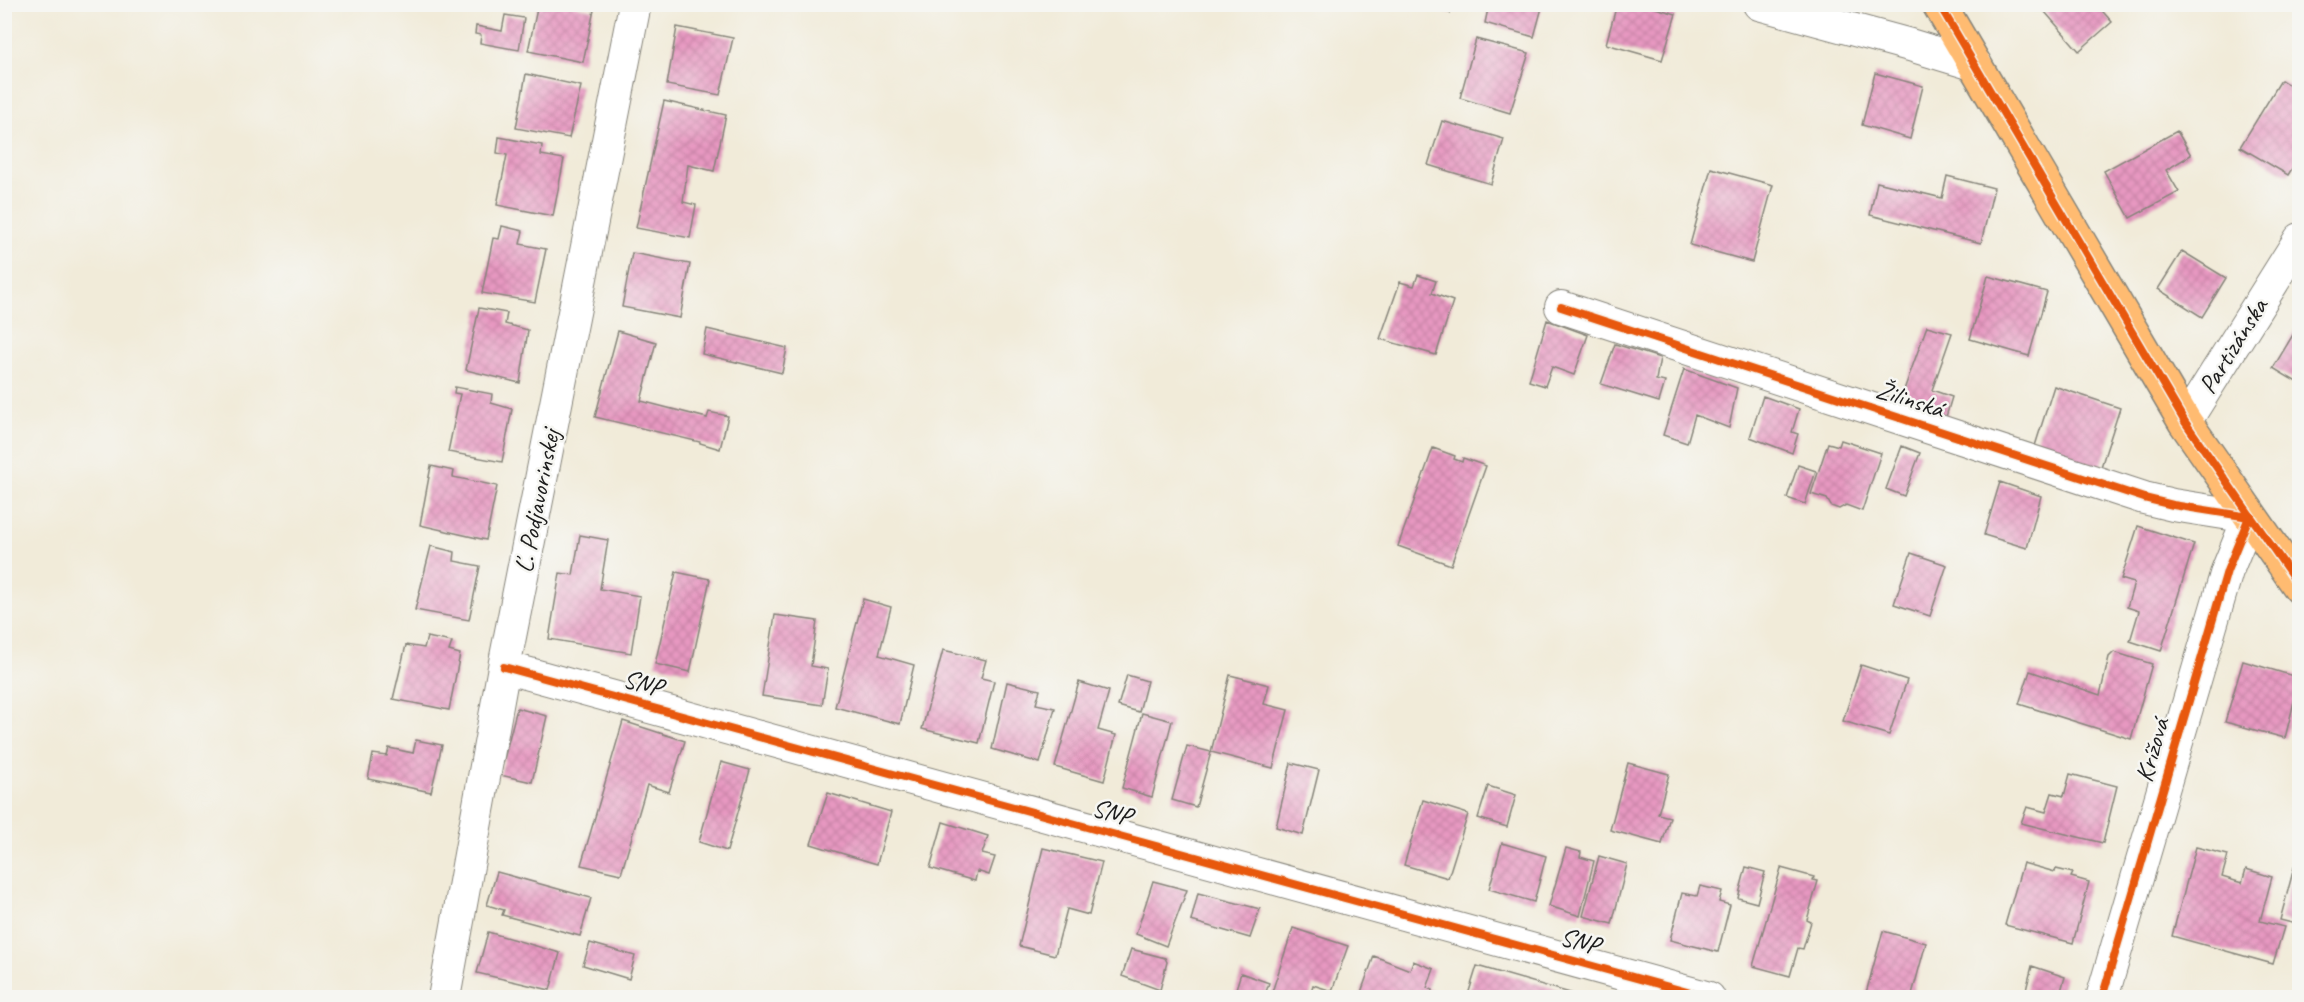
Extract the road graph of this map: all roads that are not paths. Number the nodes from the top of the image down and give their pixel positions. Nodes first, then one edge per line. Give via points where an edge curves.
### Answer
1 (635, 4) edge
2 (1759, 4) edge
3 (1939, 4) edge
4 (1976, 65) junction
5 (2300, 239) edge
6 (1561, 307) dead end
7 (2185, 422) junction
8 (2249, 517) junction
9 (2300, 587) edge
10 (504, 667) junction
11 (444, 998) edge
12 (1708, 998) edge
13 (2102, 998) edge

1 - 10 street, Ľ. Podjavorinskej
2 - 4 street
3 - 4 main road
4 - 7 main road
5 - 7 street, Partizánska
6 - 8 street, Žilinská via 2144,498
7 - 8 main road
8 - 9 main road
8 - 13 street, Krížová via 2227,571
10 - 11 street, Ľ. Podjavorinskej
10 - 12 street, SNP

